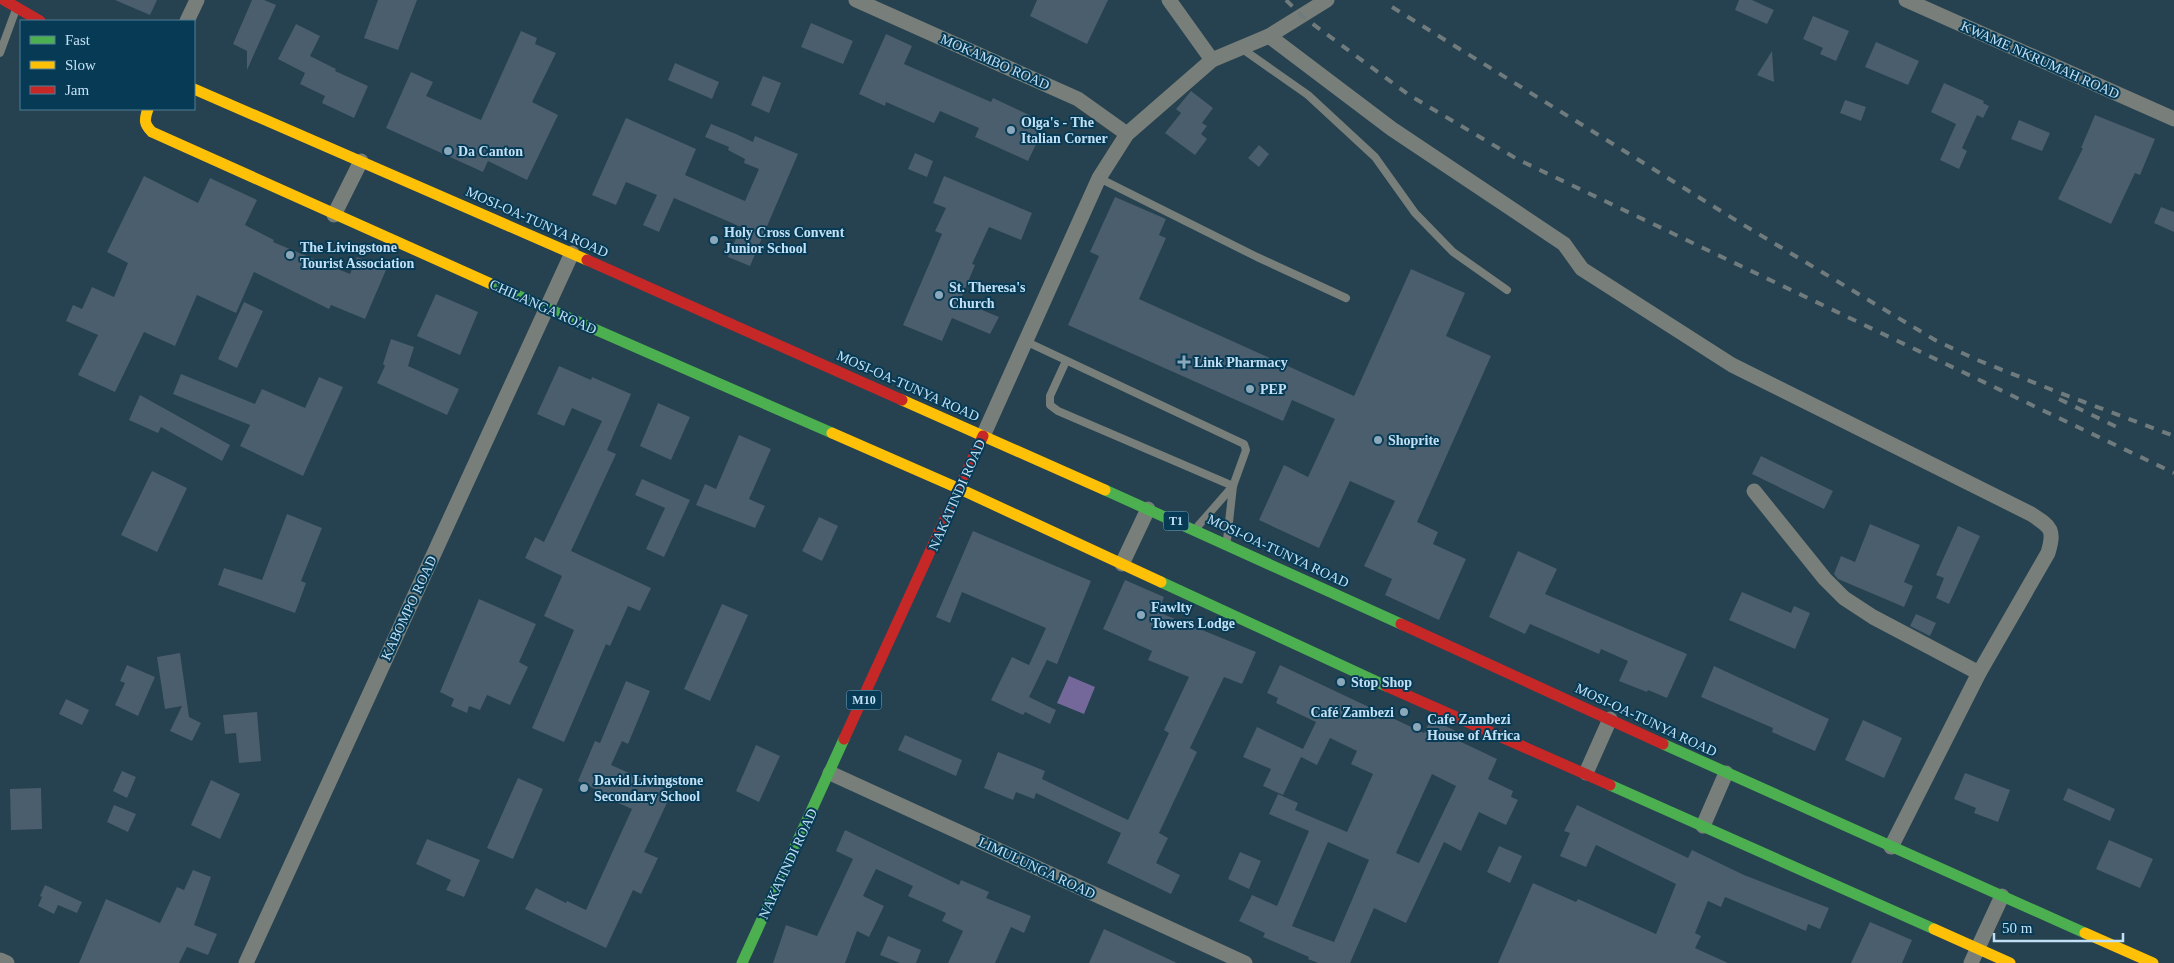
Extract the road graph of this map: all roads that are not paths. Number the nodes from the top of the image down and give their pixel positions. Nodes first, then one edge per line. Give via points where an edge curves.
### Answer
1 (196, 0) edge
2 (856, 0) edge
3 (1169, 0) edge
4 (1327, 0) edge
5 (1906, 0) edge
6 (10, 1) edge
7 (0, 7) edge
8 (0, 18) edge
9 (38, 20) edge
10 (187, 20) edge
11 (16, 23) edge
12 (1269, 36) junction
13 (1241, 48) junction
14 (0, 53) edge
15 (1212, 60) junction
16 (195, 89) edge
17 (148, 110) edge
18 (2174, 120) edge
19 (1127, 134) junction
20 (361, 161) junction
21 (1099, 178) junction
22 (334, 215) junction
23 (572, 253) junction
24 (1507, 290) dead end
25 (1346, 298) dead end
26 (546, 309) junction
27 (1025, 341) junction
28 (1066, 361) junction
29 (983, 436) junction
30 (1233, 486) junction
31 (960, 489) junction
32 (1754, 491) dead end
33 (1148, 508) junction
34 (1195, 530) junction
35 (1226, 544) junction
36 (1122, 564) junction
37 (1979, 673) junction
38 (1610, 720) junction
39 (830, 773) junction
40 (1586, 773) junction
41 (1726, 773) junction
42 (1703, 826) junction
43 (1890, 847) junction
44 (2002, 896) junction
45 (1978, 948) junction
46 (0, 960) edge
47 (6, 963) edge
48 (246, 963) edge
49 (742, 963) edge
50 (1245, 963) edge
51 (1971, 963) edge
52 (2010, 963) edge
53 (2153, 963) edge

1 - 10 street
2 - 19 street, MOKAMBO ROAD via 1078,99
3 - 15 street
4 - 12 street, NAKATINDI ROAD
5 - 18 street, KWAME NKRUMAH ROAD
6 - 7 lane
6 - 9 main road
6 - 11 lane
8 - 11 main road
11 - 14 lane
12 - 13 street, NAKATINDI ROAD
12 - 37 street via 1392,129 1564,244 1582,270 1723,359 2048,525 2052,537 2048,553
13 - 15 street, NAKATINDI ROAD
13 - 24 lane via 1308,95 1374,157 1415,213 1453,252
15 - 19 street, NAKATINDI ROAD
16 - 20 main road, MOSI-OA-TUNYA ROAD / T1
17 - 22 main road, CHILANGA ROAD via 144,119 152,132
19 - 21 street, NAKATINDI ROAD
20 - 22 street
20 - 23 main road, MOSI-OA-TUNYA ROAD / T1
21 - 25 lane
21 - 27 street, NAKATINDI ROAD
22 - 26 main road, CHILANGA ROAD
23 - 26 street, KABOMPO ROAD
23 - 29 main road, MOSI-OA-TUNYA ROAD / T1
26 - 31 main road, CHILANGA ROAD
26 - 48 street, KABOMPO ROAD
27 - 28 lane
27 - 29 street, NAKATINDI ROAD
28 - 30 lane via 1244,444 1246,450
28 - 30 lane via 1050,396 1050,405 1058,411
29 - 31 main road, NAKATINDI ROAD / M10
29 - 33 main road, MOSI-OA-TUNYA ROAD / T1
30 - 34 lane
30 - 35 lane
31 - 36 main road, CHILANGA ROAD
31 - 39 main road, NAKATINDI ROAD / M10
32 - 37 street via 1844,598 1873,617
33 - 34 main road, MOSI-OA-TUNYA ROAD / T1
33 - 36 street
34 - 35 main road, MOSI-OA-TUNYA ROAD / T1
35 - 38 main road, MOSI-OA-TUNYA ROAD / T1
36 - 40 main road, CHILANGA ROAD via 1351,670
37 - 43 street
38 - 40 street
38 - 41 main road, MOSI-OA-TUNYA ROAD / T1
39 - 49 main road, NAKATINDI ROAD / M10
39 - 50 street, LIMULUNGA ROAD
40 - 42 main road, CHILANGA ROAD
41 - 42 street
41 - 43 main road, MOSI-OA-TUNYA ROAD / T1
42 - 45 main road, CHILANGA ROAD
43 - 44 main road, MOSI-OA-TUNYA ROAD / T1
44 - 45 street
44 - 53 main road, MOSI-OA-TUNYA ROAD / T1
45 - 51 street
45 - 52 main road, CHILANGA ROAD
46 - 47 street

